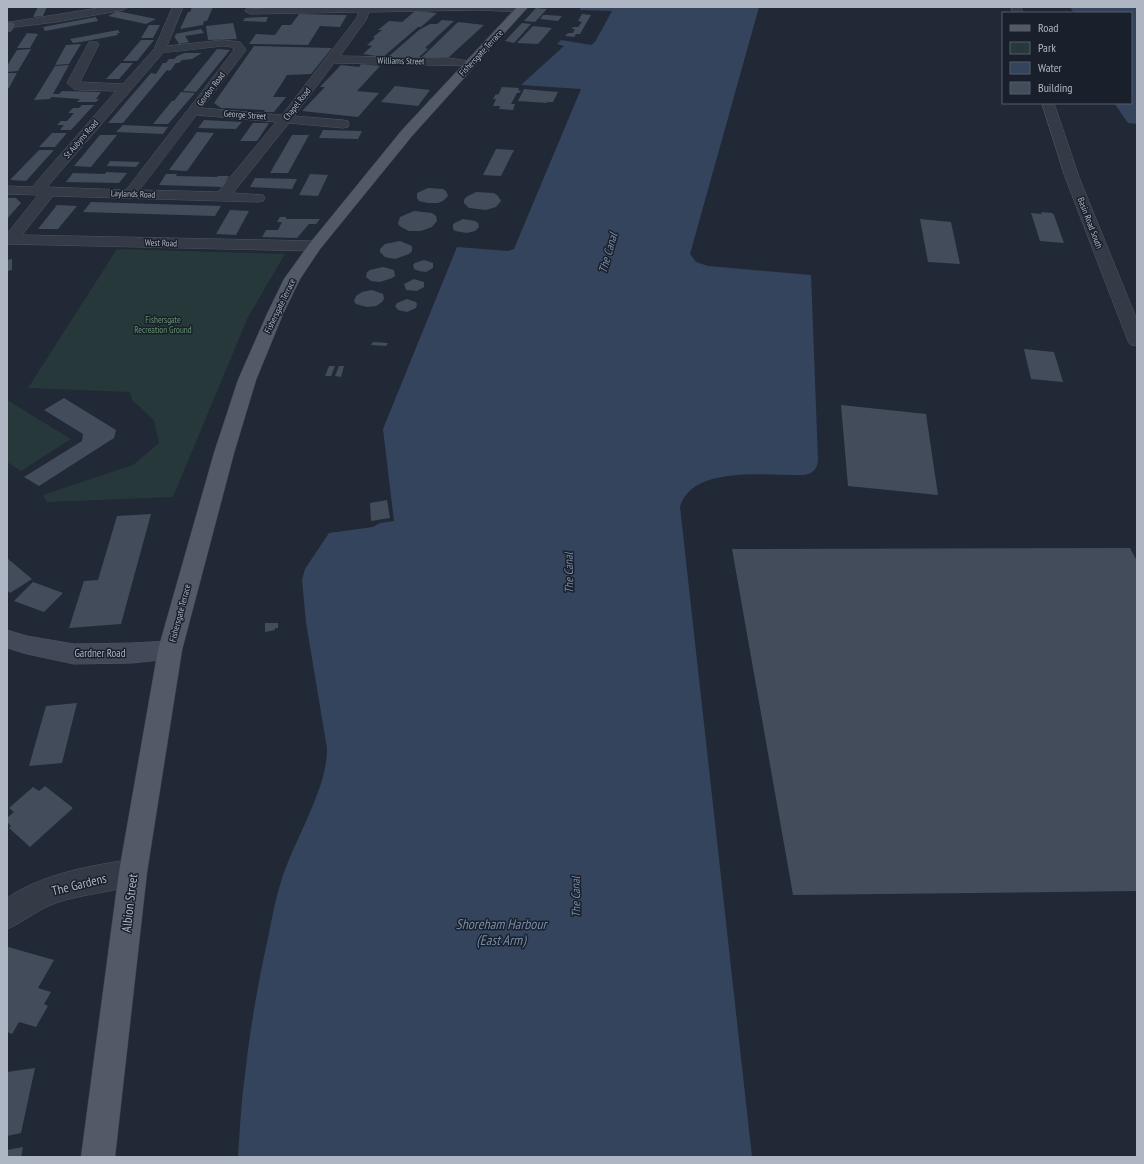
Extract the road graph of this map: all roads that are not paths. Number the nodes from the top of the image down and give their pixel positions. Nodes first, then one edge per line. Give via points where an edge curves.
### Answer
1 (123, 7) edge
2 (178, 7) edge
3 (364, 8) junction
4 (522, 8) edge
5 (96, 9) edge
6 (250, 11) dead end
7 (16, 13) dead end
8 (8, 27) edge
9 (93, 44) dead end
10 (159, 50) junction
11 (331, 59) junction
12 (471, 64) junction
13 (126, 88) junction
14 (1048, 104) edge
15 (195, 111) junction
16 (286, 118) junction
17 (343, 124) dead end
18 (7, 190) edge
19 (42, 191) junction
20 (130, 194) junction
21 (223, 196) junction
22 (258, 198) dead end
23 (9, 239) edge
24 (315, 246) junction
25 (1137, 341) edge
26 (7, 639) edge
27 (170, 650) junction
28 (133, 872) junction
29 (7, 915) edge
30 (98, 1157) edge

1 - 5 street
2 - 10 street, St Aubyns Road
3 - 4 street
3 - 6 street
3 - 11 street, Chapel Road via 362,20
4 - 12 main road, Fishersgate Terrace
5 - 8 street
7 - 8 street
9 - 13 street via 73,83 78,86
10 - 13 street, St Aubyns Road
10 - 15 street, Gordon Road via 223,43 240,48
11 - 12 street, Williams Street
11 - 16 street, Chapel Road
12 - 24 main road, Fishersgate Terrace via 407,133
13 - 19 street, St Aubyns Road
14 - 25 street, Basin Road South via 1072,177
15 - 16 street, George Street
15 - 20 street, Gordon Road
16 - 17 street, George Street
16 - 21 street, Chapel Road
18 - 19 street, Laylands Road
19 - 20 street, Laylands Road
19 - 23 street, St Aubyns Road
20 - 21 street, Laylands Road
21 - 22 street, Laylands Road
23 - 24 street, West Road
24 - 27 main road, Fishersgate Terrace via 292,279 247,380 224,453
26 - 27 street, Gardner Road via 74,654
27 - 28 main road, Albion Street
28 - 29 street, The Gardens via 55,888 22,904
28 - 30 main road, Albion Street

